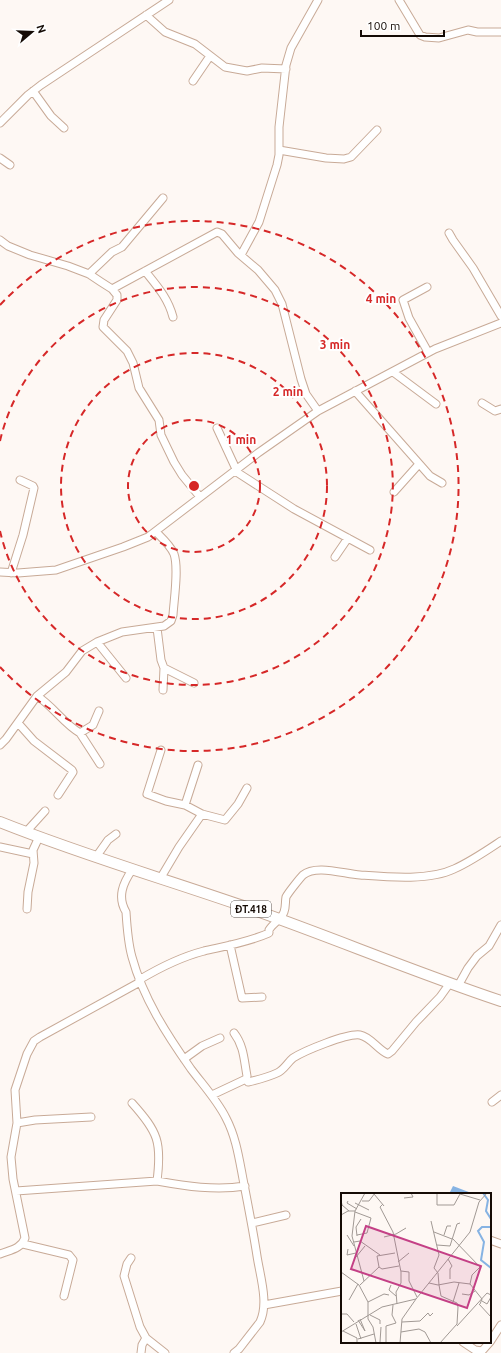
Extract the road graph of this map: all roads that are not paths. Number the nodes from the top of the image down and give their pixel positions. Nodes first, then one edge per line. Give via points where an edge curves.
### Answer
1 (169, 0) edge
2 (318, 0) edge
3 (399, 0) edge
4 (146, 16) junction
5 (501, 32) edge
6 (210, 56) junction
7 (286, 69) junction
8 (194, 81) dead end
9 (33, 91) junction
10 (0, 123) edge
11 (64, 128) dead end
12 (377, 130) dead end
13 (279, 150) junction
14 (0, 158) edge
15 (10, 165) dead end
16 (163, 198) dead end
17 (449, 233) dead end
18 (0, 241) edge
19 (241, 255) junction
20 (145, 271) junction
21 (89, 274) junction
22 (427, 287) dead end
23 (112, 289) junction
24 (501, 316) edge
25 (173, 317) dead end
26 (501, 323) edge
27 (428, 352) junction
28 (393, 372) junction
29 (355, 391) junction
30 (482, 403) dead end
31 (436, 404) dead end
32 (501, 409) edge
33 (318, 411) junction
34 (217, 428) dead end
35 (419, 464) junction
36 (235, 470) junction
37 (20, 480) dead end
38 (442, 484) dead end
39 (394, 492) dead end
40 (200, 497) junction
41 (156, 532) junction
42 (348, 538) junction
43 (370, 550) dead end
44 (335, 557) dead end
45 (0, 572) edge
46 (11, 573) junction
47 (157, 628) junction
48 (97, 642) junction
49 (164, 668) junction
50 (126, 678) dead end
51 (194, 683) dead end
52 (163, 690) dead end
53 (37, 696) junction
54 (99, 711) dead end
55 (18, 723) junction
56 (80, 733) junction
57 (0, 745) edge
58 (161, 750) dead end
59 (100, 764) dead end
60 (198, 765) dead end
61 (248, 788) dead end
62 (58, 795) dead end
63 (185, 805) junction
64 (45, 811) dead end
65 (202, 814) junction
66 (0, 822) edge
67 (26, 832) junction
68 (116, 834) dead end
69 (39, 837) junction
70 (501, 841) edge
71 (0, 847) edge
72 (33, 854) junction
73 (96, 857) junction
74 (132, 870) junction
75 (160, 879) junction
76 (27, 909) dead end
77 (280, 920) junction
78 (501, 926) edge
79 (230, 945) junction
80 (139, 981) junction
81 (454, 985) junction
82 (262, 997) dead end
83 (501, 1001) edge
84 (234, 1033) dead end
85 (220, 1038) dead end
86 (184, 1059) junction
87 (246, 1079) junction
88 (212, 1095) junction
89 (501, 1095) edge
90 (492, 1102) dead end
91 (132, 1103) dead end
92 (91, 1117) dead end
93 (17, 1123) junction
94 (156, 1181) junction
95 (245, 1186) junction
96 (16, 1191) junction
97 (286, 1215) dead end
98 (252, 1223) junction
99 (491, 1240) edge
100 (23, 1244) junction
101 (501, 1244) edge
102 (0, 1254) edge
103 (131, 1258) dead end
104 (341, 1291) edge
105 (64, 1296) dead end
106 (264, 1305) junction
107 (501, 1325) edge
108 (146, 1338) junction
109 (491, 1340) edge
110 (465, 1343) edge
111 (489, 1343) edge
112 (141, 1353) edge
113 (165, 1353) edge
114 (234, 1353) edge

1 - 4 street
2 - 7 street via 291,48
3 - 5 street via 420,35 425,37 440,38 468,30
4 - 6 street via 165,32 195,44
4 - 9 street
6 - 7 street via 225,66 247,71 262,68
6 - 8 street
7 - 13 street
9 - 10 street
9 - 11 street via 51,116
12 - 13 street via 351,157 344,159
13 - 19 street via 277,165 259,222
14 - 15 street
16 - 21 street via 122,247 112,252
17 - 24 street
18 - 21 street via 30,255
19 - 20 street via 222,234 217,232
19 - 33 street via 275,290 282,304 306,394
20 - 23 street
20 - 25 street via 166,297
21 - 23 street
22 - 27 street via 402,300
23 - 40 street via 117,297 104,320 103,327 127,351 133,363 139,388 159,420 161,435 174,462
26 - 27 street
27 - 28 street
28 - 29 street
28 - 31 street
29 - 33 street
29 - 35 street
30 - 32 street via 495,411
33 - 36 street
34 - 36 street
35 - 38 street
35 - 39 street
36 - 40 street
36 - 42 street via 294,509
37 - 46 street via 34,488
40 - 41 street
41 - 46 street via 123,547 56,570
41 - 47 street via 174,554 176,568 173,615 171,621
42 - 43 street
42 - 44 street
45 - 46 street
47 - 48 street via 127,631
47 - 49 street
48 - 50 street
48 - 53 street via 82,651 66,672
49 - 51 street
49 - 52 street
53 - 55 street
53 - 56 street
54 - 56 street via 92,725
55 - 57 street
55 - 62 street via 34,741 72,770
56 - 59 street
58 - 63 street via 147,794
60 - 63 street
61 - 65 street via 225,820
63 - 65 street
64 - 67 street
65 - 75 street
66 - 67 main road, ĐT.418
67 - 69 main road, ĐT.418
68 - 73 street via 108,840
69 - 72 street
69 - 73 main road, ĐT.418
70 - 77 street via 453,870 437,875 397,878 311,871 303,875 286,896 285,912
71 - 72 street
72 - 76 street
73 - 74 main road, ĐT.418
74 - 75 main road, ĐT.418
74 - 80 street via 124,882 122,903
75 - 77 main road, ĐT.418
77 - 79 street via 273,924 268,930 269,933
77 - 81 main road, ĐT.418
78 - 81 street via 489,946 477,956
79 - 80 street via 170,964
79 - 82 street via 242,998
80 - 86 street
80 - 93 street via 34,1041 15,1090
81 - 83 main road, ĐT.418
81 - 87 street via 421,1016 388,1054 367,1038 352,1035 293,1058 278,1073 248,1082
84 - 87 street via 244,1052
85 - 86 street via 202,1046
86 - 88 street
87 - 88 street
88 - 95 street via 229,1123
89 - 90 street
91 - 94 street via 146,1118 156,1137
92 - 93 street
93 - 96 street via 11,1157
94 - 95 street via 210,1188
94 - 96 street
95 - 98 street
96 - 100 street via 24,1229
97 - 98 street
98 - 106 street
99 - 101 street
100 - 102 street
100 - 105 street via 69,1255 72,1258
103 - 108 street via 124,1276
104 - 106 street
106 - 114 street via 260,1322
107 - 109 street
108 - 112 street
108 - 113 street
110 - 111 street via 482,1351

